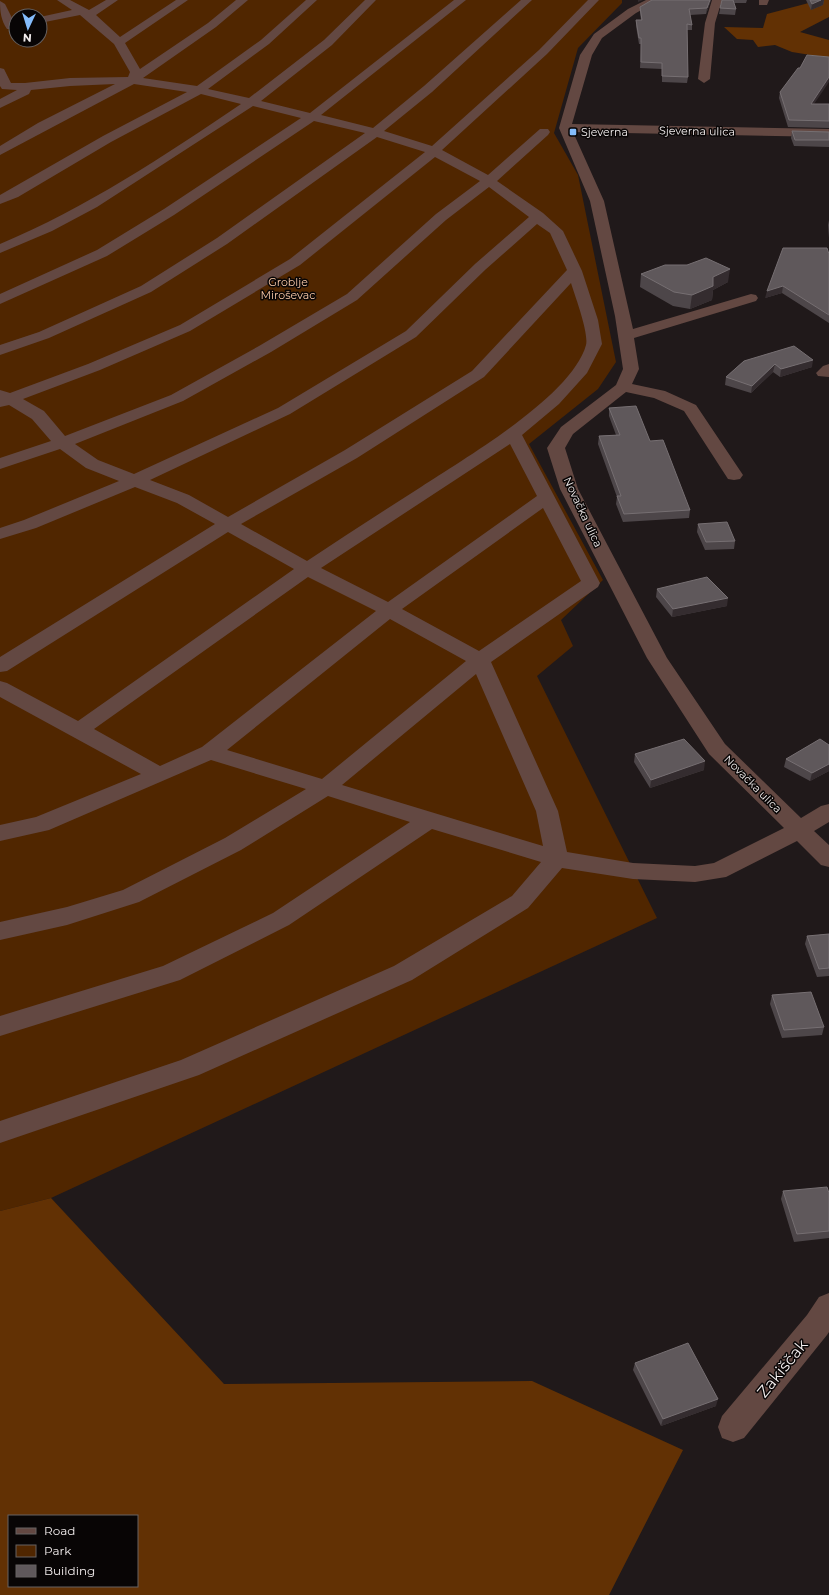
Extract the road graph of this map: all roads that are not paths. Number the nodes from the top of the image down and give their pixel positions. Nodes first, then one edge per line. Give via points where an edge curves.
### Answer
1 (62, 0) edge
2 (113, 0) edge
3 (183, 0) edge
4 (243, 0) edge
5 (312, 0) edge
6 (371, 0) edge
7 (461, 0) edge
8 (527, 0) edge
9 (594, 0) edge
10 (655, 0) edge
11 (717, 0) edge
12 (0, 4) edge
13 (86, 13) junction
14 (48, 19) edge
15 (8, 24) edge
16 (119, 42) junction
17 (0, 71) edge
18 (132, 80) junction
19 (704, 80) dead end
20 (3, 86) edge
21 (25, 88) junction
22 (199, 90) junction
23 (254, 102) junction
24 (0, 104) edge
25 (313, 116) junction
26 (565, 128) junction
27 (375, 132) junction
28 (544, 132) dead end
29 (829, 134) edge
30 (0, 151) edge
31 (434, 152) junction
32 (488, 180) junction
33 (0, 200) edge
34 (538, 216) junction
35 (0, 249) edge
36 (575, 271) junction
37 (750, 298) dead end
38 (0, 300) edge
39 (626, 336) junction
40 (0, 350) edge
41 (623, 387) junction
42 (4, 399) edge
43 (513, 434) junction
44 (62, 443) junction
45 (0, 464) edge
46 (734, 475) dead end
47 (136, 480) junction
48 (546, 498) junction
49 (228, 524) junction
50 (0, 534) edge
51 (306, 569) junction
52 (389, 610) junction
53 (480, 660) junction
54 (0, 666) edge
55 (0, 688) edge
56 (20, 698) junction
57 (0, 705) edge
58 (79, 730) junction
59 (210, 752) junction
60 (159, 775) junction
61 (326, 787) junction
62 (829, 812) edge
63 (429, 820) junction
64 (799, 830) junction
65 (0, 833) edge
66 (557, 859) junction
67 (829, 859) edge
68 (0, 931) edge
69 (0, 1026) edge
70 (0, 1132) edge
71 (829, 1307) edge
72 (733, 1427) dead end

1 - 13 street
2 - 13 street
3 - 16 street
4 - 18 street via 212,25
5 - 22 street via 264,42
6 - 23 street via 320,50
7 - 25 street
8 - 27 street via 428,89
9 - 31 street
10 - 26 street via 632,11 598,36 586,55
11 - 19 street via 710,23
12 - 15 street
13 - 14 street
13 - 16 street
16 - 18 street via 136,72
17 - 20 street
18 - 21 street via 70,82
18 - 22 street
18 - 30 street via 42,126
20 - 21 street
21 - 24 street via 25,91
22 - 23 street
22 - 33 street
23 - 25 street
23 - 35 street via 126,184 37,235
25 - 27 street
25 - 38 street via 130,236 74,267
26 - 29 street, Sjeverna ulica
26 - 39 street, Novačka ulica via 598,202
27 - 31 street
27 - 40 street via 222,241 146,289 44,335
28 - 32 street
31 - 32 street
31 - 42 street via 295,262 185,328 94,367
32 - 34 street
32 - 44 street via 441,217 352,297 177,398
34 - 36 street via 556,231
34 - 47 street via 480,267 411,334 284,410
36 - 43 street via 590,320 594,344 582,370 554,401
36 - 49 street via 478,374 351,454
37 - 39 street
39 - 41 street, Novačka ulica via 631,369
41 - 46 street via 659,394 690,408
41 - 64 street, Novačka ulica via 567,431 556,448 570,489 661,665 718,749
42 - 44 street via 38,415
43 - 48 street
43 - 51 street
44 - 45 street
44 - 47 street via 92,464
47 - 49 street via 184,499
47 - 50 street
48 - 52 street
48 - 53 street via 591,583
49 - 51 street
49 - 54 street
51 - 52 street
51 - 58 street
52 - 53 street
52 - 59 street
53 - 61 street
53 - 66 street via 547,811
55 - 56 street
56 - 57 street
56 - 58 street
58 - 60 street
59 - 60 street
59 - 61 street
60 - 65 street via 41,824
61 - 63 street
61 - 68 street via 233,844 131,896 67,916
62 - 64 street
63 - 66 street
63 - 69 street via 280,919 171,973
64 - 66 street via 718,871 695,874 633,870
64 - 67 street, Novačka ulica
66 - 70 street via 520,902 404,973 190,1068
71 - 72 street, Zakiščak

